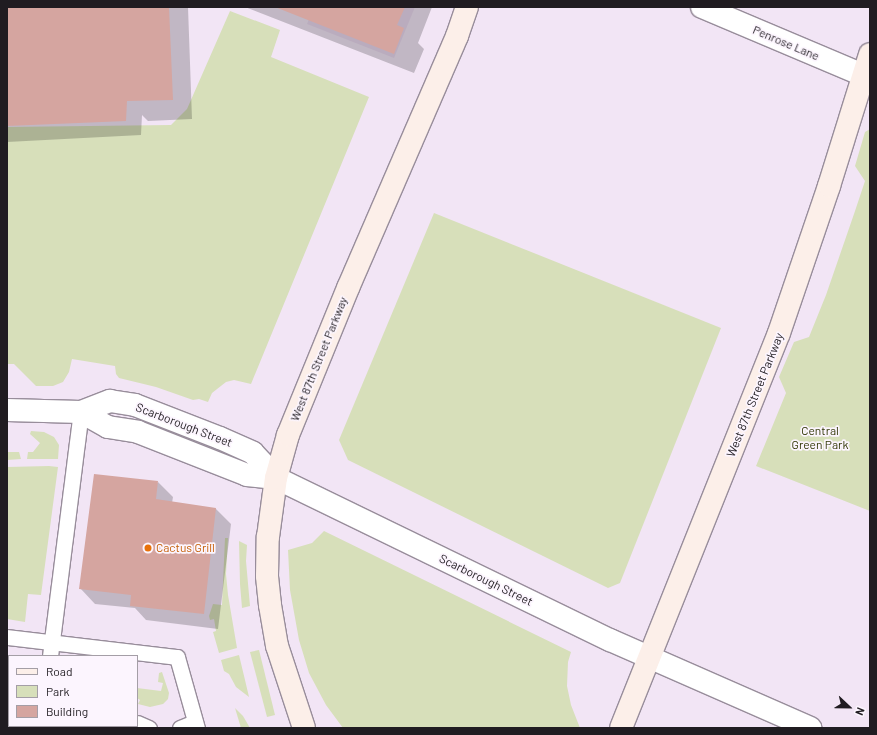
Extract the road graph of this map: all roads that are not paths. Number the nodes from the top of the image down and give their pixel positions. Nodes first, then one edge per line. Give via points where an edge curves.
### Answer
1 (467, 7) edge
2 (702, 7) edge
3 (870, 54) edge
4 (867, 77) edge
5 (7, 410) edge
6 (81, 412) junction
7 (276, 478) junction
8 (7, 637) edge
9 (51, 649) edge
10 (650, 658) junction
11 (138, 723) edge
12 (196, 725) edge
13 (149, 728) edge
14 (180, 728) edge
15 (308, 728) edge
16 (621, 728) edge
17 (810, 728) edge

1 - 7 main road, West 87th Street Parkway via 291,427
2 - 4 street, Penrose Lane
3 - 4 main road, West 87th Street Parkway
4 - 10 main road, West 87th Street Parkway via 779,333
5 - 6 street, Scarborough Street
6 - 7 street, Scarborough Street via 108,427 138,432 247,475
6 - 9 lane
7 - 10 street, Scarborough Street
7 - 15 main road, West 87th Street Parkway via 268,537 267,576 270,605 278,646 292,691
8 - 9 lane
9 - 12 lane via 177,657
10 - 16 main road, West 87th Street Parkway
10 - 17 street, Scarborough Street
11 - 13 lane
12 - 14 lane

